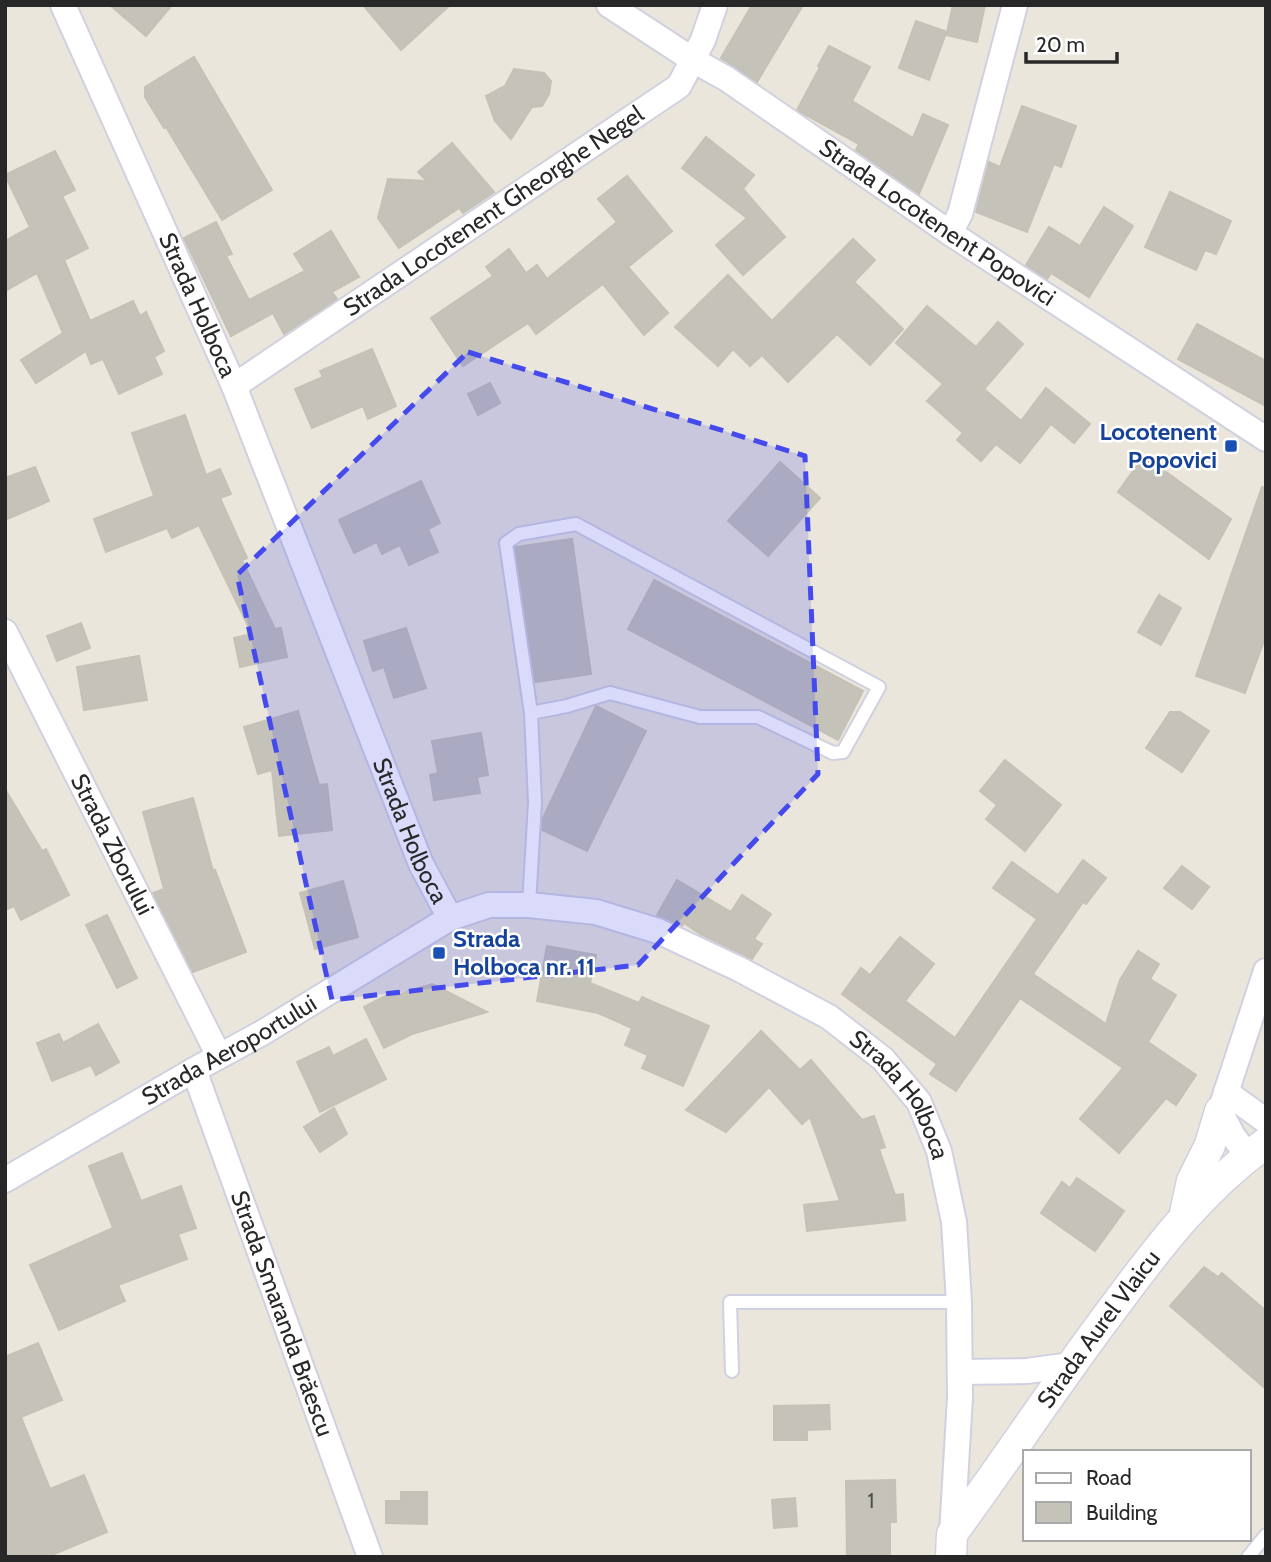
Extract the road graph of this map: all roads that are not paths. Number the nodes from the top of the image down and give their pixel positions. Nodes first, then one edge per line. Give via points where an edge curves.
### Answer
1 (63, 5) edge
2 (609, 5) edge
3 (715, 5) edge
4 (1015, 5) edge
5 (693, 60) junction
6 (950, 233) junction
7 (234, 386) junction
8 (1266, 439) edge
9 (5, 632) edge
10 (531, 713) junction
11 (529, 905) junction
12 (450, 918) junction
13 (1266, 971) edge
14 (219, 1056) junction
15 (194, 1070) junction
16 (1223, 1101) junction
17 (1266, 1121) edge
18 (1257, 1149) edge
19 (5, 1180) edge
20 (1184, 1217) junction
21 (959, 1302) junction
22 (1071, 1365) junction
23 (732, 1371) dead end
24 (960, 1372) junction
25 (1266, 1535) edge
26 (952, 1545) edge
27 (370, 1557) edge
28 (1248, 1557) edge

1 - 7 street, Strada Holboca
2 - 5 street, Strada Locotenent Popovici
3 - 5 street, Strada Locotenent Gheorghe Negel
4 - 6 street via 960,214
5 - 6 street, Strada Locotenent Popovici
5 - 7 street, Strada Locotenent Gheorghe Negel via 679,86
6 - 8 street, Strada Locotenent Popovici
7 - 12 street, Strada Holboca via 421,864
9 - 14 street, Strada Zborului
10 - 10 lane via 610,693 700,718 758,717 833,753 843,752 879,687 576,524 519,534 506,543
10 - 11 lane via 535,802
11 - 12 street, Strada Holboca via 489,905
11 - 21 street, Strada Holboca via 596,912 658,931 829,1017 883,1059 919,1102 939,1151 954,1222
12 - 14 street, Strada Aeroportului
13 - 16 street
14 - 15 street, Strada Aeroportului
15 - 19 street, Strada Aeroportului
15 - 27 street, Strada Smaranda Brăescu
16 - 17 street
16 - 18 street via 1233,1136
16 - 20 street via 1210,1145 1192,1181
18 - 20 street, Strada Aurel Vlaicu
20 - 22 street, Strada Aurel Vlaicu
21 - 23 lane via 730,1302
21 - 24 street, Strada Holboca
22 - 24 street
22 - 26 street, Strada Aurel Vlaicu
24 - 26 street, Strada Holboca
25 - 28 lane

